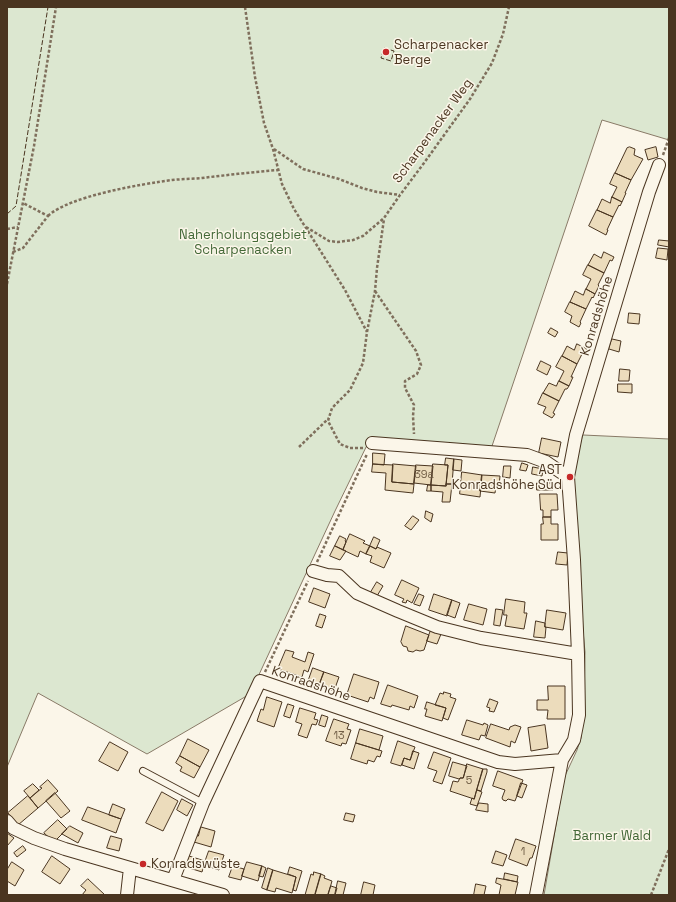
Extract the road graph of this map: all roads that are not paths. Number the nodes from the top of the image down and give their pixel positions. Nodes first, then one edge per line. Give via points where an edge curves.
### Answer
1 (659, 165) road end
2 (372, 443) road end
3 (568, 477) junction
4 (313, 571) dead end
5 (578, 654) junction
6 (562, 760) junction
7 (143, 771) dead end
8 (203, 802) junction
9 (7, 821) edge
10 (130, 868) junction
11 (173, 880) junction
12 (127, 895) edge
13 (223, 895) edge
14 (536, 895) edge

1 - 3 street, Konradshöhe via 576,435
2 - 3 street via 527,455 546,462
3 - 5 street, Konradshöhe
4 - 5 street via 339,576 371,600 442,628 481,638
5 - 6 street, Konradshöhe via 579,715 574,740
6 - 8 street, Konradshöhe via 515,764 498,762 260,681
6 - 14 street, Konradshöhe
7 - 8 lane
8 - 11 street, Konradshöhe
9 - 10 street via 13,828 34,838
10 - 11 street
10 - 12 street
11 - 13 street

